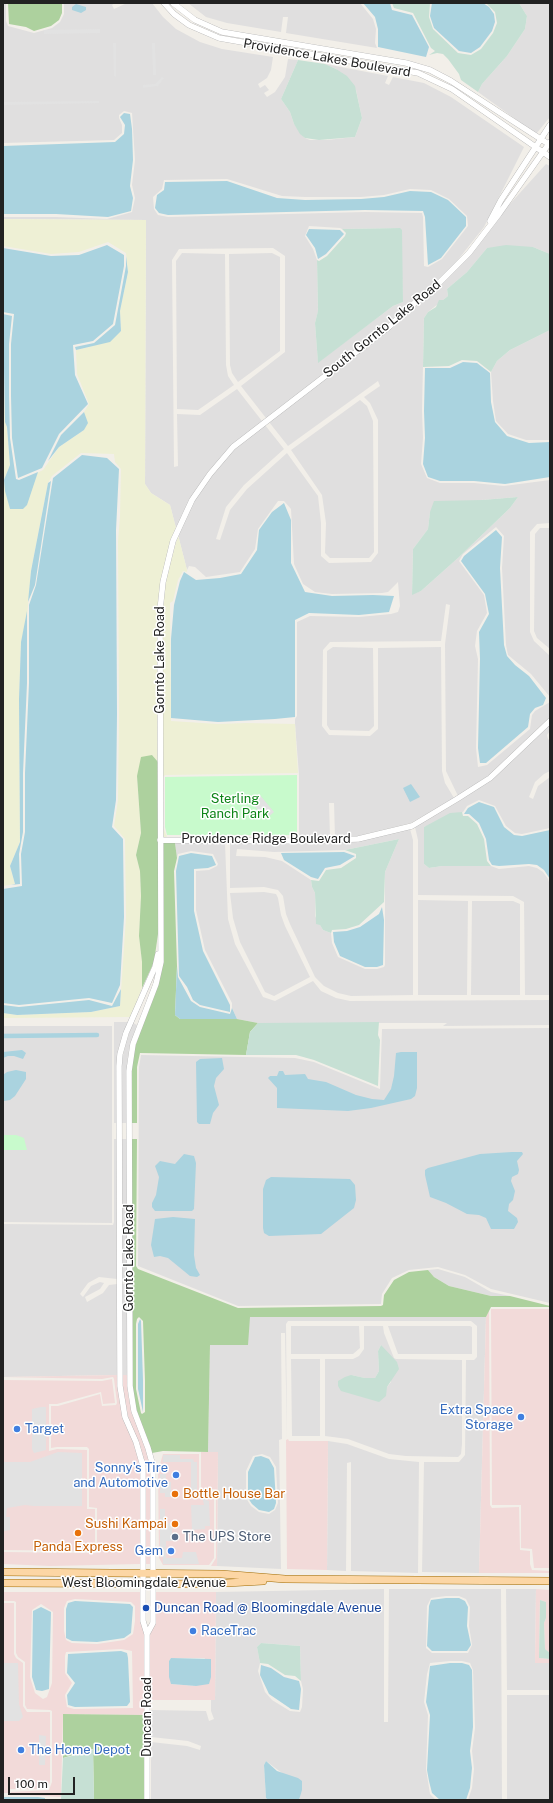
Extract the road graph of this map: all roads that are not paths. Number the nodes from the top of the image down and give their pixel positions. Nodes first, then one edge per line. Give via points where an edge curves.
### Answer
1 (164, 3) edge
2 (173, 3) edge
3 (550, 125) edge
4 (540, 139) junction
5 (549, 144) edge
6 (535, 147) junction
7 (543, 152) junction
8 (550, 157) edge
9 (488, 227) junction
10 (265, 421) joint
11 (550, 721) edge
12 (160, 840) junction
13 (160, 934) junction
14 (142, 1466) junction
15 (153, 1466) junction
16 (7, 1572) edge
17 (143, 1572) junction
18 (153, 1573) junction
19 (285, 1579) junction
20 (550, 1581) edge
21 (6, 1584) edge
22 (143, 1585) junction
23 (153, 1585) junction
24 (147, 1634) junction
25 (147, 1800) edge

1 - 6 street, Providence Lakes Boulevard via 189,25 219,38 418,73 452,90
2 - 4 street, Providence Lakes Boulevard via 196,20 222,32 406,63 430,70
3 - 4 street, South Gornto Lake Road
4 - 5 street, Providence Lakes Boulevard
4 - 6 street, South Gornto Lake Road
5 - 7 street, South Gornto Lake Road
6 - 7 street, Providence Lakes Boulevard
6 - 9 street, South Gornto Lake Road via 501,200
7 - 8 street, Providence Lakes Boulevard
7 - 9 street, South Gornto Lake Road
9 - 10 street, South Gornto Lake Road via 468,253 438,284 379,335
10 - 12 street, Gornto Lake Road via 233,447 210,474 192,500 173,541 163,582 160,610
11 - 12 street, Providence Ridge Boulevard via 490,778 412,826 358,839
12 - 13 street, Gornto Lake Road
13 - 14 street, Gornto Lake Road via 156,963 126,1033 119,1066 120,1386 126,1417
13 - 15 street, Gornto Lake Road via 162,949 159,973 133,1044 129,1071 130,1386 134,1411
14 - 15 street
14 - 17 street, Gornto Lake Road
15 - 18 street, Gornto Lake Road
16 - 17 main road, West Bloomingdale Avenue
16 - 21 main road
17 - 18 main road, West Bloomingdale Avenue
17 - 22 street, Duncan Road
18 - 19 main road, West Bloomingdale Avenue via 221,1574
18 - 23 street, Gornto Lake Road
19 - 20 main road, West Bloomingdale Avenue
19 - 23 main road, West Bloomingdale Avenue via 220,1584
21 - 22 main road, West Bloomingdale Avenue
22 - 23 main road, West Bloomingdale Avenue
22 - 24 street, Duncan Road via 143,1621
23 - 24 street, Duncan Road via 153,1623
24 - 25 street, Duncan Road

